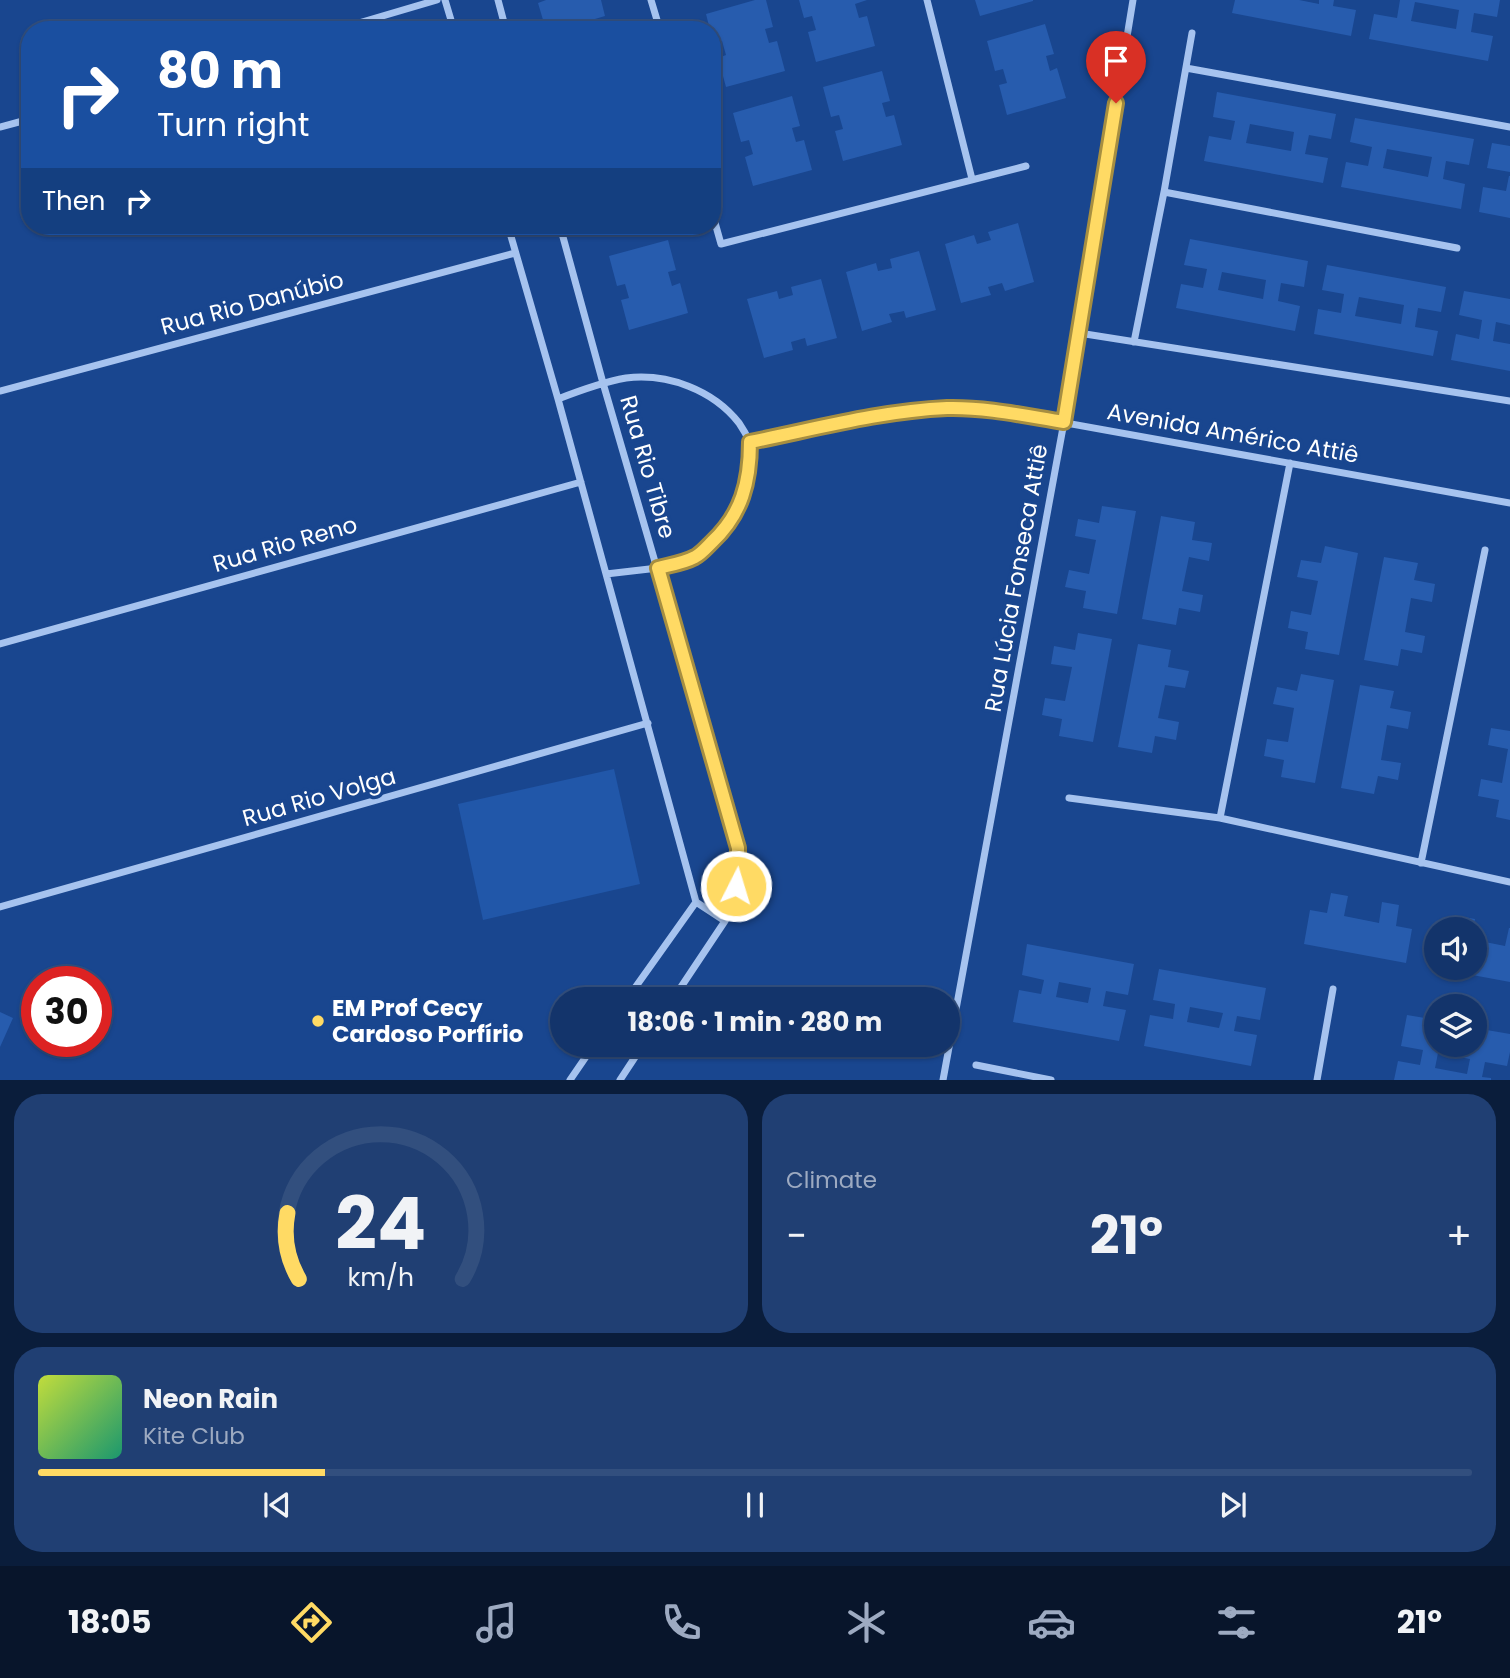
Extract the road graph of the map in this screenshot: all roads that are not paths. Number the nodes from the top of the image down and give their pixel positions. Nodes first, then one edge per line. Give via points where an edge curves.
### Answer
1 (437, 0) edge
2 (445, 0) edge
3 (498, 0) edge
4 (651, 0) edge
5 (927, 0) edge
6 (1133, 0) edge
7 (366, 21) edge
8 (451, 21) edge
9 (504, 21) edge
10 (657, 21) edge
11 (1192, 33) dead end
12 (1185, 68) junction
13 (21, 121) edge
14 (0, 127) edge
15 (1510, 127) edge
16 (1026, 166) dead end
17 (972, 179) junction
18 (1164, 192) junction
19 (510, 235) edge
20 (562, 235) edge
21 (719, 235) edge
22 (1457, 248) dead end
23 (515, 253) junction
24 (1079, 333) junction
25 (1134, 342) junction
26 (603, 383) junction
27 (0, 391) edge
28 (558, 399) junction
29 (1510, 401) edge
30 (1064, 422) junction
31 (750, 442) junction
32 (1290, 463) junction
33 (581, 482) junction
34 (1510, 503) edge
35 (1485, 550) dead end
36 (658, 568) junction
37 (606, 574) junction
38 (0, 644) edge
39 (648, 723) junction
40 (1069, 798) dead end
41 (1220, 818) junction
42 (1421, 863) junction
43 (1510, 882) edge
44 (696, 902) junction
45 (0, 907) edge
46 (725, 921) junction
47 (636, 987) edge
48 (681, 987) edge
49 (1333, 989) dead end
50 (586, 1057) edge
51 (635, 1057) edge
52 (975, 1065) dead end
53 (570, 1080) edge
54 (620, 1080) edge
55 (943, 1080) edge
56 (1051, 1080) edge
57 (1317, 1080) edge

1 - 7 street
2 - 8 street
3 - 9 street
4 - 10 street
5 - 17 street
6 - 24 street, Rua Lúcia Fonseca Attiê
11 - 12 street
12 - 15 street
12 - 18 street
13 - 14 street
16 - 17 street
17 - 21 street via 722,244
18 - 22 street
18 - 25 street
19 - 23 street
20 - 26 street, Rua Rio Tibre
23 - 27 street, Rua Rio Danúbio
23 - 28 street
24 - 25 street
24 - 30 street, Rua Lúcia Fonseca Attiê
25 - 29 street
26 - 28 street
26 - 31 street via 661,379 707,394 740,424
26 - 36 street, Rua Rio Tibre
28 - 33 street
30 - 31 street, Avenida Américo Attiê via 948,408 883,415
30 - 32 street, Avenida Américo Attiê
30 - 55 street, Rua Lúcia Fonseca Attiê
31 - 36 street via 746,486 722,533 696,557
32 - 34 street, Avenida Américo Attiê
32 - 41 street
33 - 37 street
33 - 38 street, Rua Rio Reno
35 - 42 street
36 - 37 street
36 - 46 street, Rua Rio Tibre via 738,848 733,902
37 - 39 street
39 - 44 street
39 - 45 street, Rua Rio Volga
40 - 41 street
41 - 42 street
42 - 43 street
44 - 46 street
44 - 47 street
46 - 48 street, Rua Rio Tibre
49 - 57 street
50 - 53 street
51 - 54 street
52 - 56 street

